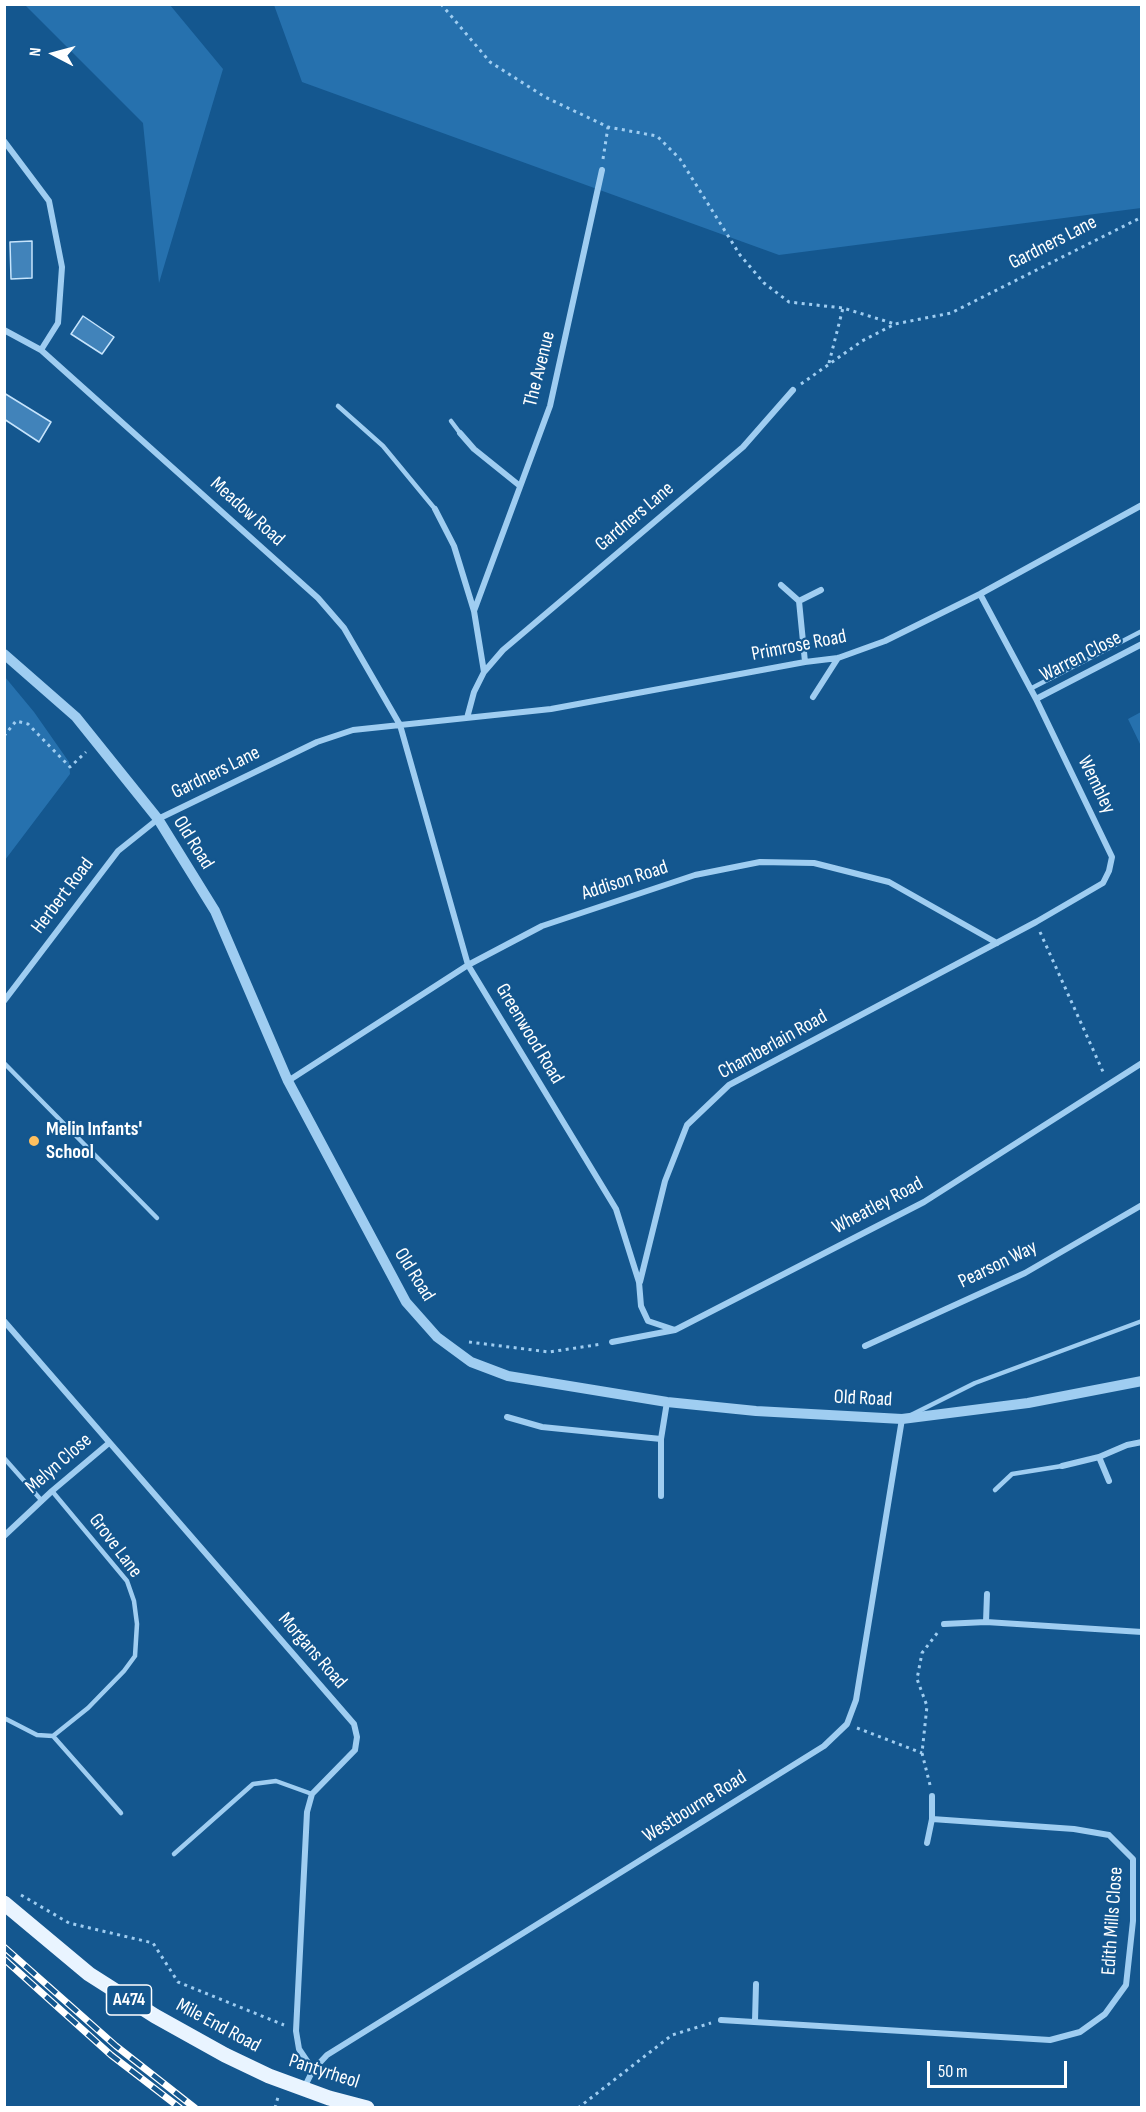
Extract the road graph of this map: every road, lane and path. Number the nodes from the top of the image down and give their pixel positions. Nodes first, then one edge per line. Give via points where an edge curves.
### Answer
1 (441, 4) edge
2 (608, 127) junction
3 (4, 141) edge
4 (602, 170) joint
5 (1142, 217) edge
6 (843, 308) junction
7 (896, 324) junction
8 (4, 330) edge
9 (41, 350) junction
10 (829, 364) junction
11 (793, 390) joint
12 (338, 406) dead end
13 (451, 421) dead end
14 (460, 434) joint
15 (520, 486) junction
16 (1142, 505) edge
17 (435, 509) joint
18 (781, 585) dead end
19 (822, 590) dead end
20 (980, 594) junction
21 (799, 601) junction
22 (474, 611) junction
23 (1142, 631) edge
24 (1142, 644) edge
25 (4, 654) edge
26 (838, 658) junction
27 (805, 662) junction
28 (484, 672) junction
29 (1030, 689) junction
30 (813, 697) dead end
31 (1036, 699) junction
32 (467, 718) junction
33 (400, 725) junction
34 (5, 734) edge
35 (96, 743) junction
36 (158, 819) junction
37 (1036, 922) junction
38 (997, 943) junction
39 (468, 965) junction
40 (4, 1001) edge
41 (4, 1063) edge
42 (1142, 1063) edge
43 (288, 1081) junction
44 (1109, 1084) junction
45 (1142, 1205) edge
46 (157, 1218) dead end
47 (639, 1282) junction
48 (4, 1321) edge
49 (1142, 1321) edge
50 (675, 1330) junction
51 (437, 1337) junction
52 (612, 1342) joint
53 (864, 1346) dead end
54 (1142, 1381) edge
55 (667, 1402) junction
56 (507, 1417) dead end
57 (902, 1419) junction
58 (661, 1439) junction
59 (1142, 1442) edge
60 (109, 1443) junction
61 (1099, 1457) junction
62 (4, 1458) edge
63 (1062, 1466) joint
64 (1109, 1481) dead end
65 (995, 1490) dead end
66 (52, 1491) junction
67 (661, 1496) dead end
68 (42, 1501) junction
69 (4, 1536) edge
70 (987, 1594) dead end
71 (986, 1622) junction
72 (944, 1624) joint
73 (1142, 1632) edge
74 (4, 1718) edge
75 (847, 1724) junction
76 (53, 1736) junction
77 (922, 1753) junction
78 (312, 1794) junction
79 (932, 1796) joint
80 (121, 1813) dead end
81 (932, 1819) junction
82 (927, 1843) dead end
83 (174, 1854) dead end
84 (9, 1900) edge
85 (1133, 1921) junction
86 (1142, 1922) edge
87 (756, 1984) dead end
88 (721, 2020) joint
89 (754, 2021) junction
90 (296, 2031) junction
91 (313, 2070) junction
92 (268, 2076) joint
93 (303, 2088) junction
94 (367, 2108) edge
95 (578, 2108) edge

1 - 2 path via 490,62 545,97
2 - 4 path
2 - 6 path via 657,136 680,159 740,255 764,283 789,302
3 - 9 street via 49,201 62,267 58,323
4 - 15 street, The Avenue via 550,406
5 - 7 path, Gardners Lane via 951,313
6 - 7 path
6 - 10 path
7 - 10 path, Gardners Lane
8 - 9 street, Meadow Road
9 - 33 street, Meadow Road via 318,598 344,628
10 - 11 path, Gardners Lane
11 - 28 street, Gardners Lane via 743,447 503,650
12 - 17 lane via 383,446
13 - 14 lane
14 - 15 street
15 - 22 street, The Avenue
16 - 20 street, Primrose Road
17 - 22 street via 454,546
18 - 21 street
19 - 21 street
20 - 26 street, Primrose Road via 885,641
20 - 29 street, Wembley
21 - 27 street
22 - 28 street
23 - 29 lane
24 - 31 street, Warren Close
25 - 35 street, Old Road via 76,717
26 - 27 street, Primrose Road
26 - 30 street
27 - 32 street, Primrose Road via 551,709
28 - 32 street, Gardners Lane
29 - 31 street, Wembley
31 - 37 street, Wembley via 1112,856 1102,883
32 - 33 street, Gardners Lane
33 - 36 street, Gardners Lane via 354,730 317,742
33 - 39 street, Greenwood Road
34 - 35 path via 16,721 28,723 70,767
35 - 36 street, Old Road
36 - 40 street, Herbert Road via 118,851
36 - 43 street, Old Road via 215,911
37 - 38 street, Wembley
37 - 44 path
38 - 39 street, Addison Road via 889,882 814,863 760,862 695,875 542,926
38 - 47 street, Chamberlain Road via 729,1085 687,1125 665,1181
39 - 43 street, Addison Road
39 - 47 street, Greenwood Road via 616,1209
41 - 46 lane
42 - 44 street, Wheatley Road
43 - 51 street, Old Road via 406,1302
44 - 50 street, Wheatley Road via 924,1202
45 - 53 street, Pearson Way via 1025,1273
47 - 50 street, Greenwood Road via 641,1306 648,1321
48 - 60 street, Morgans Road
49 - 57 lane via 975,1383
50 - 52 street, Wheatley Road
51 - 52 path via 549,1352
51 - 55 street, Old Road via 471,1362 508,1376
54 - 57 street, Old Road via 1028,1403
55 - 57 street, Old Road
55 - 58 street
56 - 58 street via 542,1427
57 - 75 street, Westbourne Road via 856,1700
58 - 67 street
59 - 61 street
60 - 66 street, Melyn Close
60 - 78 street, Morgans Road via 354,1724 355,1750
61 - 63 street
61 - 64 street
62 - 68 lane
63 - 65 lane via 1012,1474
66 - 68 street, Melyn Close
66 - 76 lane, Grove Lane via 127,1581 137,1624 135,1656 124,1671
68 - 69 street, Melyn Close
70 - 71 street
71 - 72 street
71 - 73 street
72 - 77 path via 922,1653 917,1679 927,1706
74 - 76 lane via 37,1735
75 - 77 path
75 - 91 street, Westbourne Road via 824,1746 327,2055
76 - 80 lane
77 - 79 path
78 - 83 lane via 276,1781 253,1784
78 - 90 street via 307,1812
79 - 81 street
81 - 82 street
81 - 85 street, Edith Mills Close via 1109,1835 1133,1859
84 - 90 path via 23,1894 69,1923 153,1943 178,1982
84 - 92 main road, Mile End Road / A474 via 89,1974 165,2021
85 - 86 street
85 - 89 street, Edith Mills Close via 1126,1985 1105,2014 1080,2032 1050,2040
87 - 89 street
88 - 89 street, Edith Mills Close
88 - 95 path via 672,2035
90 - 91 street via 299,2049
91 - 93 street, Westbourne Road
92 - 93 main road, Pantyrheol / A474
93 - 94 main road, Pantyrheol / A474

